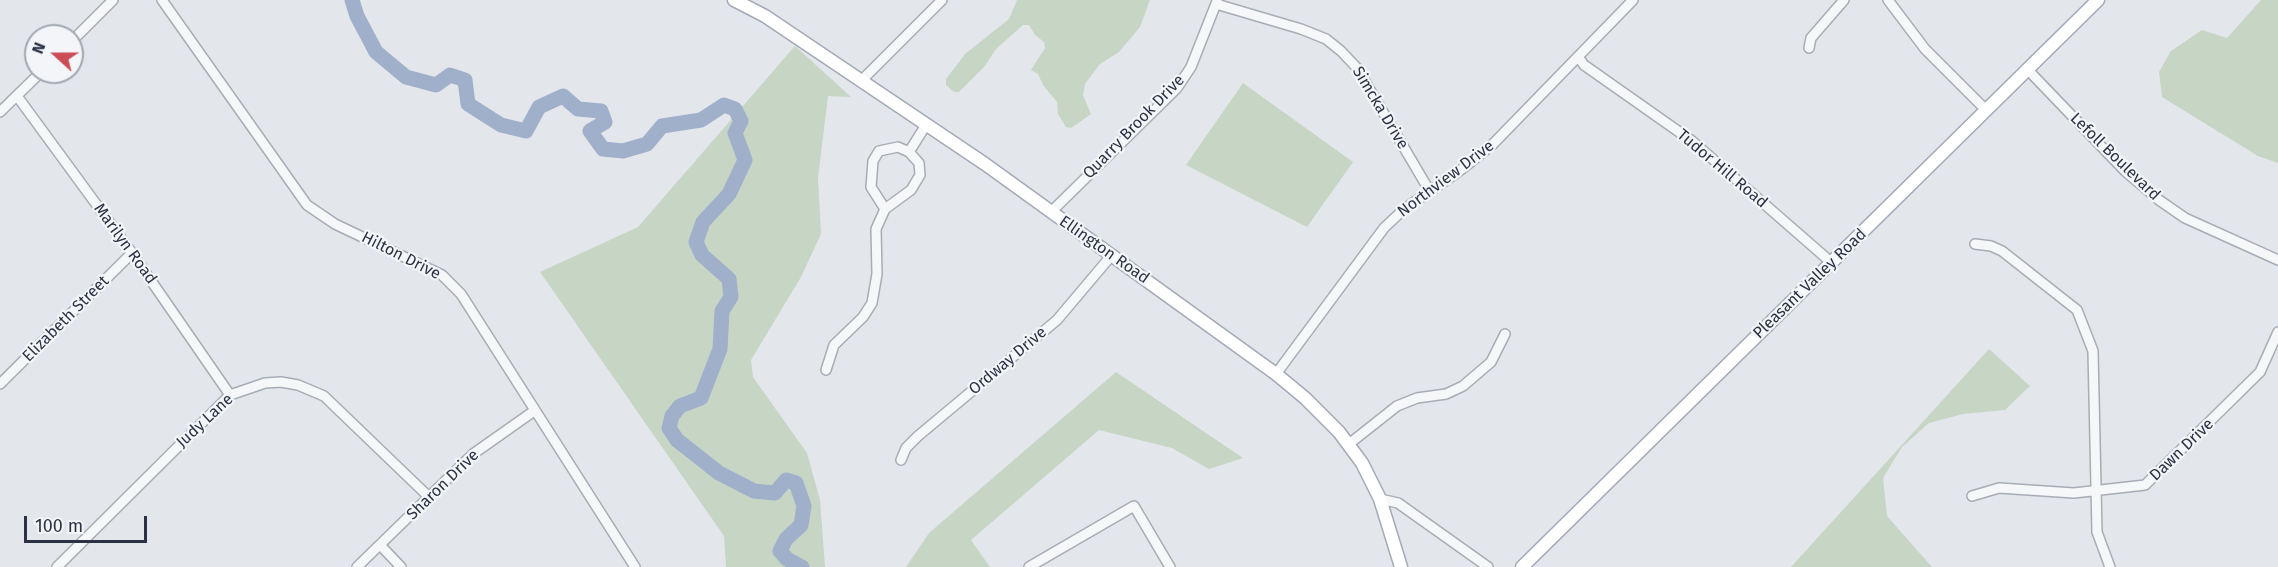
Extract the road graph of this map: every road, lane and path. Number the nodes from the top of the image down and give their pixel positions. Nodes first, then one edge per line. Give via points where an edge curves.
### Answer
1 (113, 0) edge
2 (162, 0) edge
3 (734, 0) edge
4 (942, 0) edge
5 (1633, 0) edge
6 (1844, 0) edge
7 (1888, 0) edge
8 (2098, 0) edge
9 (1217, 2) edge
10 (84, 29) edge
11 (1809, 48) dead end
12 (1579, 58) junction
13 (2028, 70) junction
14 (861, 81) junction
15 (29, 84) edge
16 (17, 96) junction
17 (1986, 110) junction
18 (0, 112) edge
19 (926, 125) junction
20 (909, 152) junction
21 (1429, 190) junction
22 (885, 209) junction
23 (1051, 212) junction
24 (1975, 244) dead end
25 (132, 253) junction
26 (1111, 256) junction
27 (2278, 260) edge
28 (1832, 263) junction
29 (2278, 332) edge
30 (1505, 334) dead end
31 (826, 370) dead end
32 (1276, 374) junction
33 (0, 384) edge
34 (230, 395) junction
35 (534, 411) junction
36 (1349, 444) junction
37 (901, 460) dead end
38 (2094, 492) junction
39 (1972, 496) dead end
40 (429, 497) junction
41 (1380, 499) junction
42 (381, 546) junction
43 (57, 567) edge
44 (357, 567) edge
45 (401, 567) edge
46 (636, 567) edge
47 (1029, 567) edge
48 (1170, 567) edge
49 (1401, 567) edge
50 (1488, 567) edge
51 (1522, 567) edge
52 (2110, 567) edge

1 - 10 street
2 - 35 street, Hilton Drive via 307,205 328,220 428,268 452,284
3 - 14 main road, Ellington Road via 765,16
4 - 14 street
5 - 12 street, Northview Drive
6 - 11 street via 1811,38
7 - 17 street via 1925,49
8 - 13 main road, Pleasant Valley Road
9 - 21 street, Simcka Drive via 1301,29 1326,39 1341,51 1357,68
9 - 23 street, Quarry Brook Drive via 1191,67 1177,88
12 - 21 street, Northview Drive via 1493,144
12 - 28 street, Tudor Hill Road via 1692,141
13 - 17 main road, Pleasant Valley Road
13 - 27 street, Lefoll Boulevard via 2126,171 2160,200 2185,219
14 - 19 main road, Ellington Road
15 - 16 street
16 - 18 street
16 - 25 street, Marilyn Road
17 - 28 main road, Pleasant Valley Road
19 - 20 street
19 - 23 main road, Ellington Road
20 - 22 street via 919,163 920,175 911,190
20 - 22 street via 888,147 873,161 871,187
21 - 32 street, Northview Drive via 1384,228
22 - 31 street via 876,229 877,274 872,303 834,345
23 - 26 main road, Ellington Road
24 - 38 street via 2002,251 2077,310 2093,351
25 - 33 street, Elizabeth Street
25 - 34 street, Marilyn Road
26 - 32 main road, Ellington Road
26 - 37 street, Ordway Drive via 1057,320 918,436
28 - 51 main road, Pleasant Valley Road
29 - 38 street, Dawn Drive via 2260,372 2145,485
30 - 36 street via 1491,362 1464,386 1397,406
32 - 36 main road, Ellington Road
34 - 40 street, Judy Lane via 281,382 313,390 337,406
34 - 43 street, Judy Lane
35 - 40 street, Sharon Drive via 486,443
35 - 46 street, Hilton Drive
36 - 41 main road, Ellington Road
38 - 39 street, Dawn Drive via 2018,487 1987,490
38 - 52 street via 2097,532
40 - 42 street, Sharon Drive
41 - 49 main road, Ellington Road
41 - 50 street via 1398,503
42 - 44 street, Sharon Drive
42 - 45 street
47 - 48 street via 1134,506

